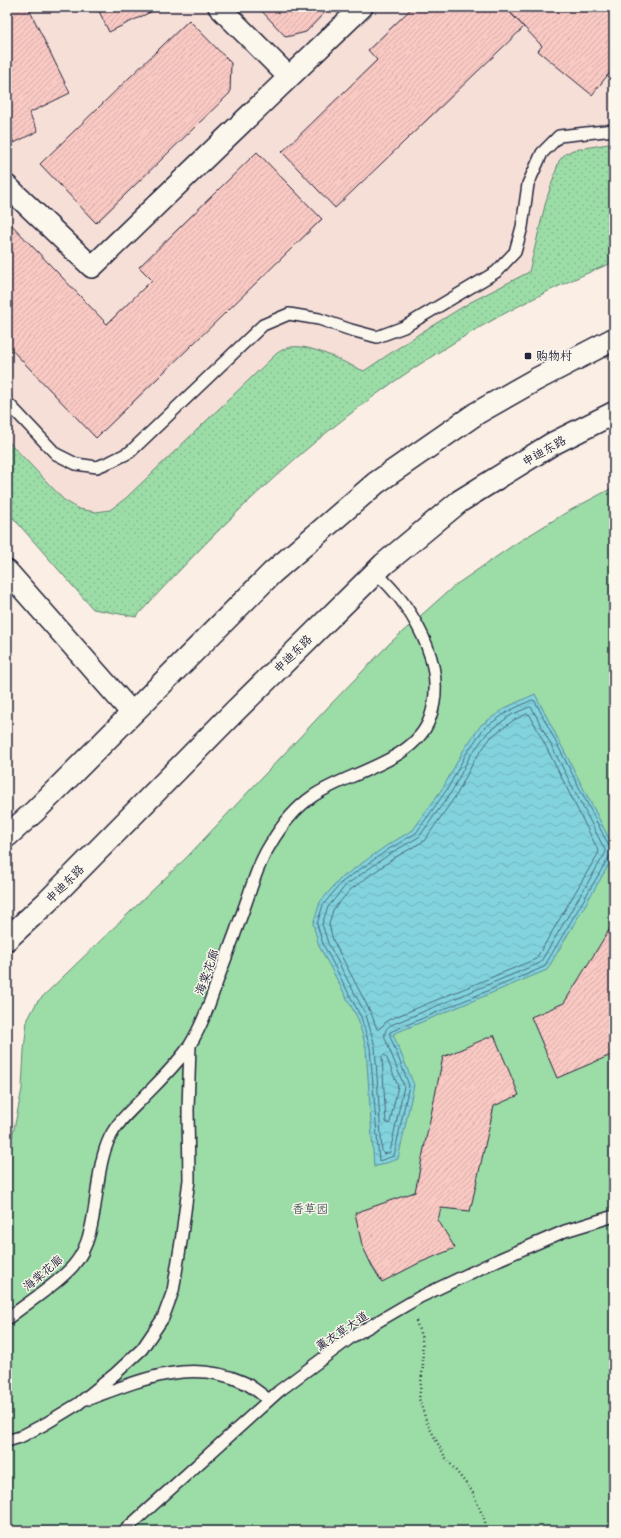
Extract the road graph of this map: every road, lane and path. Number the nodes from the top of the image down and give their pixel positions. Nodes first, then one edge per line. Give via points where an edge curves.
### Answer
1 (219, 7) edge
2 (362, 7) edge
3 (289, 77) junction
4 (614, 130) edge
5 (7, 186) edge
6 (614, 339) edge
7 (7, 402) edge
8 (614, 413) edge
9 (376, 572) junction
10 (8, 574) edge
11 (132, 713) junction
12 (7, 836) edge
13 (7, 938) edge
14 (190, 1045) junction
15 (614, 1216) edge
16 (410, 1303) junction
17 (7, 1319) edge
18 (269, 1400) junction
19 (78, 1404) junction
20 (7, 1441) edge
21 (124, 1531) edge
22 (486, 1531) edge

1 - 3 street
2 - 3 street
3 - 5 street via 92,267
4 - 7 lane via 559,136 542,153 528,184 522,227 515,252 496,272 404,328 378,337 319,319 289,314 263,325 130,452 112,461 96,467 76,464 56,454
6 - 11 street via 477,413 376,484 272,573
8 - 9 street, 申迪东路 via 552,444 460,501
9 - 13 street, 申迪东路 via 47,902
9 - 14 lane, 海棠花廊 via 404,603 430,654 435,675 436,698 430,720 423,734 410,747 313,796 280,828 258,870 205,1015
10 - 11 street
11 - 12 street
14 - 17 lane, 海棠花廊 via 110,1136 102,1159 91,1225 85,1246 74,1265
14 - 19 lane via 189,1180 173,1291 164,1318 142,1349 116,1374
15 - 16 lane, 薰衣草大道 via 565,1231
16 - 18 lane, 薰衣草大道 via 353,1336
16 - 22 path via 422,1339 423,1366 419,1399 427,1423 445,1457 472,1491 485,1521
18 - 19 lane via 244,1383 218,1374 189,1371 145,1379
18 - 21 lane, 薰衣草大道
19 - 20 lane via 45,1424

